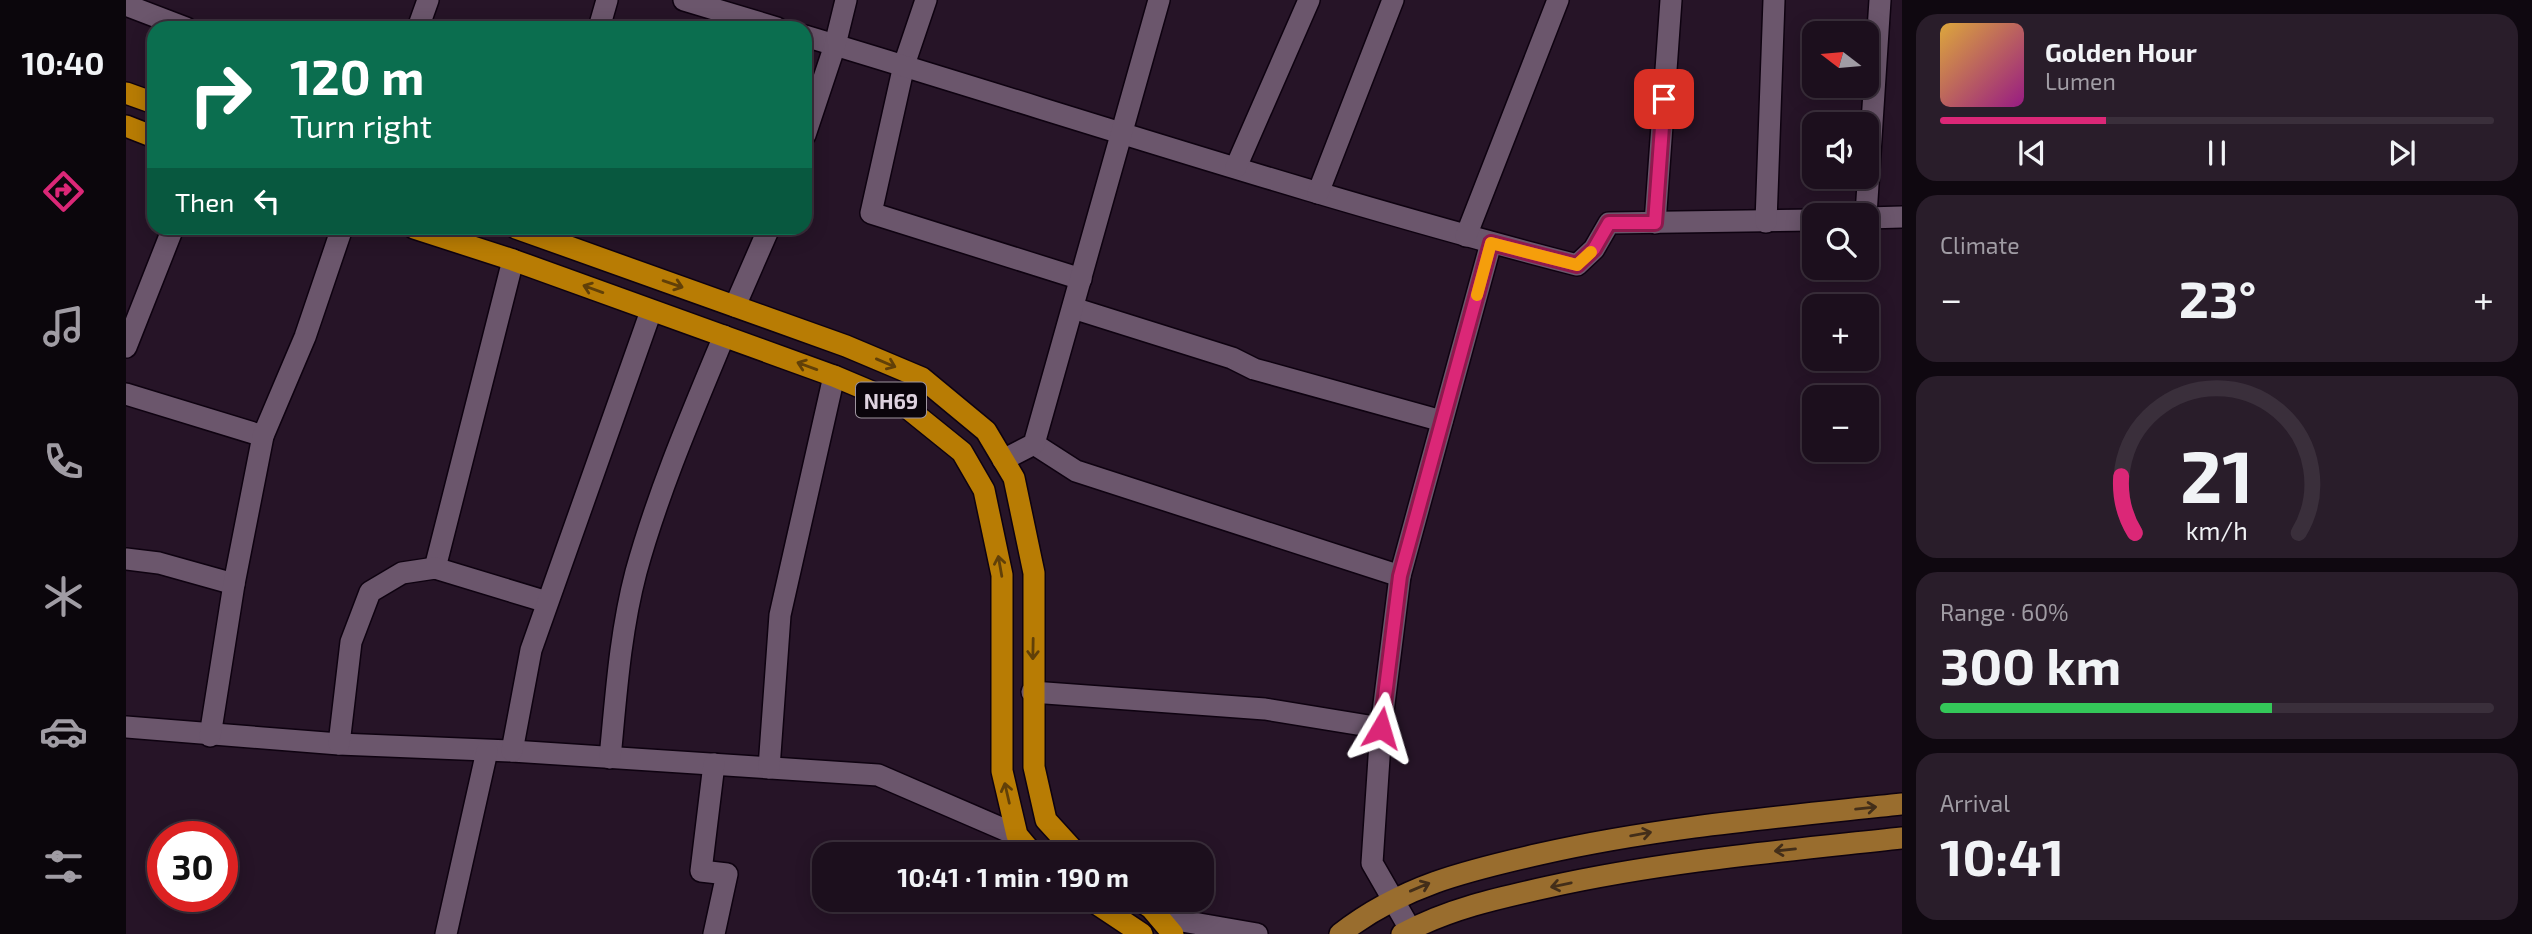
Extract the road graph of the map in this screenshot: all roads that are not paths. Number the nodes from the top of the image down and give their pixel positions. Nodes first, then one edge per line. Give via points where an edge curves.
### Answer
1 (428, 0) edge
2 (607, 0) edge
3 (684, 0) edge
4 (846, 0) edge
5 (926, 0) edge
6 (1159, 0) edge
7 (1309, 0) edge
8 (1393, 0) edge
9 (1558, 0) edge
10 (1671, 0) edge
11 (1774, 0) edge
12 (1880, 0) edge
13 (130, 9) edge
14 (165, 21) edge
15 (420, 21) edge
16 (601, 21) edge
17 (754, 21) edge
18 (812, 38) edge
19 (835, 45) junction
20 (904, 65) junction
21 (126, 93) edge
22 (147, 100) edge
23 (812, 114) edge
24 (126, 126) edge
25 (1123, 133) junction
26 (147, 134) edge
27 (1236, 167) junction
28 (1318, 193) junction
29 (1868, 203) edge
30 (1879, 217) edge
31 (1902, 217) edge
32 (1802, 221) edge
33 (1766, 222) junction
34 (1655, 223) junction
35 (170, 235) edge
36 (340, 235) edge
37 (436, 235) edge
38 (540, 235) edge
39 (766, 235) edge
40 (1466, 236) junction
41 (1491, 243) junction
42 (513, 260) junction
43 (1081, 279) junction
44 (734, 306) junction
45 (1073, 308) junction
46 (652, 311) junction
47 (723, 336) junction
48 (126, 347) edge
49 (834, 376) junction
50 (126, 394) edge
51 (1442, 421) junction
52 (263, 436) junction
53 (1034, 444) junction
54 (1003, 460) junction
55 (126, 559) edge
56 (435, 568) junction
57 (1400, 576) junction
58 (234, 584) junction
59 (547, 602) junction
60 (1032, 692) junction
61 (126, 727) edge
62 (1381, 728) junction
63 (210, 736) junction
64 (339, 744) junction
65 (487, 751) junction
66 (512, 751) junction
67 (610, 758) junction
68 (714, 764) junction
69 (769, 768) junction
70 (1902, 804) edge
71 (1017, 835) junction
72 (1902, 838) edge
73 (1023, 842) edge
74 (1066, 842) edge
75 (1393, 900) junction
76 (1109, 912) edge
77 (1153, 912) edge
78 (1159, 917) junction
79 (1406, 932) edge
80 (446, 934) edge
81 (714, 934) edge
82 (1142, 934) edge
83 (1173, 934) edge
84 (1257, 934) edge
85 (1340, 934) edge

1 - 15 street
2 - 16 street
3 - 17 street
4 - 19 street
5 - 20 street
6 - 25 street
7 - 27 street
8 - 28 street
9 - 40 street
10 - 34 street
11 - 33 street
12 - 29 street
13 - 14 street
18 - 19 street
19 - 20 street
19 - 23 street
20 - 25 street
20 - 43 street via 871,213
21 - 22 highway
24 - 26 highway
25 - 27 street
25 - 43 street
27 - 28 street
28 - 40 street
30 - 31 street
32 - 33 street
33 - 34 street
34 - 41 street via 1609,223 1594,249 1577,265
35 - 48 street
36 - 52 street via 305,337
37 - 42 highway, NH69
38 -> 44 highway, NH69
39 - 44 street
40 - 41 street
41 - 51 street
46 -> 42 highway, NH69
42 - 56 street
43 - 45 street
44 -> 54 highway, NH69 via 922,378 986,431
45 - 51 street via 1254,369
45 - 53 street
46 - 47 highway, NH69
46 - 59 street
49 -> 47 highway, NH69
47 - 67 street via 636,572 624,630
49 - 69 street via 780,615
71 -> 49 highway, NH69 via 1002,771 1002,575 984,490 962,452 905,406
50 - 52 street
51 - 57 street
52 - 58 street
53 - 54 street
53 - 57 street via 1076,471
54 -> 60 highway, NH69 via 1014,478 1034,573
55 - 58 street via 159,563
56 - 59 street
56 - 64 street via 402,573 370,592 351,642
57 - 62 street
58 - 63 street
59 - 66 street via 531,650
60 - 62 street via 1265,709
60 - 74 highway, NH69 via 1034,767 1046,820
61 - 63 street
62 - 75 street via 1373,863
63 - 64 street
64 - 65 street
65 - 66 street
65 - 80 street
66 - 67 street
67 - 68 street
68 - 69 street
68 - 81 street via 701,871 727,874
69 - 71 street via 878,775
75 -> 70 main road via 1439,879 1588,844 1732,821
71 - 73 highway, NH69
72 -> 79 main road via 1735,855 1581,880 1450,912
75 - 79 street
75 - 85 main road
76 - 82 highway
77 - 78 highway
78 - 83 highway
78 - 84 street

